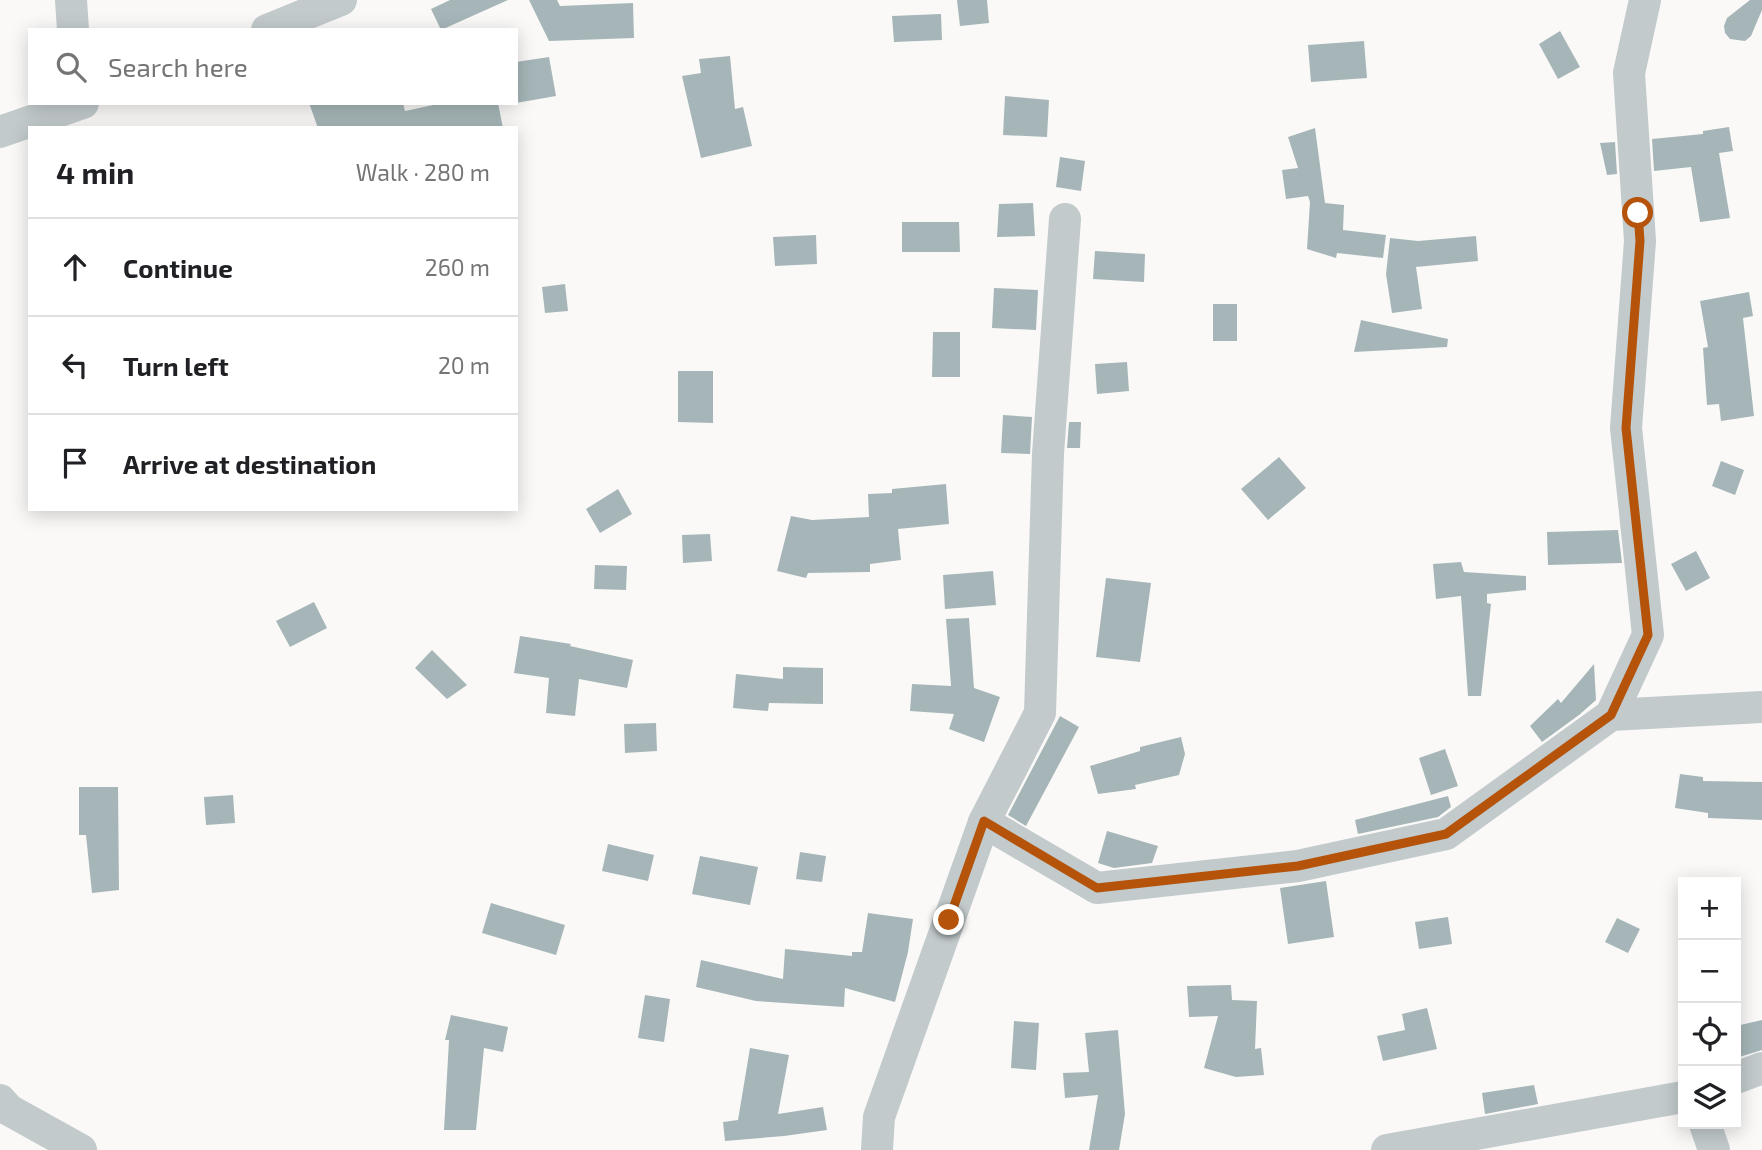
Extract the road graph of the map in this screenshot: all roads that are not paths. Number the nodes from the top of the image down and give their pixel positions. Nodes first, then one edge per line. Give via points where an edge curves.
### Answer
1 (71, 0) edge
2 (341, 0) edge
3 (1645, 0) edge
4 (73, 28) edge
5 (272, 28) edge
6 (77, 105) edge
7 (0, 132) edge
8 (1065, 219) dead end
9 (1762, 708) edge
10 (1611, 715) junction
11 (984, 821) junction
12 (1762, 1068) edge
13 (1741, 1076) edge
14 (1678, 1098) edge
15 (0, 1100) edge
16 (1707, 1129) edge
17 (1396, 1149) edge
18 (81, 1150) edge
19 (877, 1150) edge
20 (1714, 1150) edge

1 - 4 street
2 - 5 street
3 - 10 street via 1629,74 1640,241 1626,428 1648,635
6 - 7 street
8 - 11 street via 1048,454 1040,713
9 - 10 street
10 - 11 street via 1446,834 1298,866 1097,888
11 - 19 street via 879,1117
12 - 13 street
14 - 17 street
15 - 18 street via 9,1110
16 - 20 street

